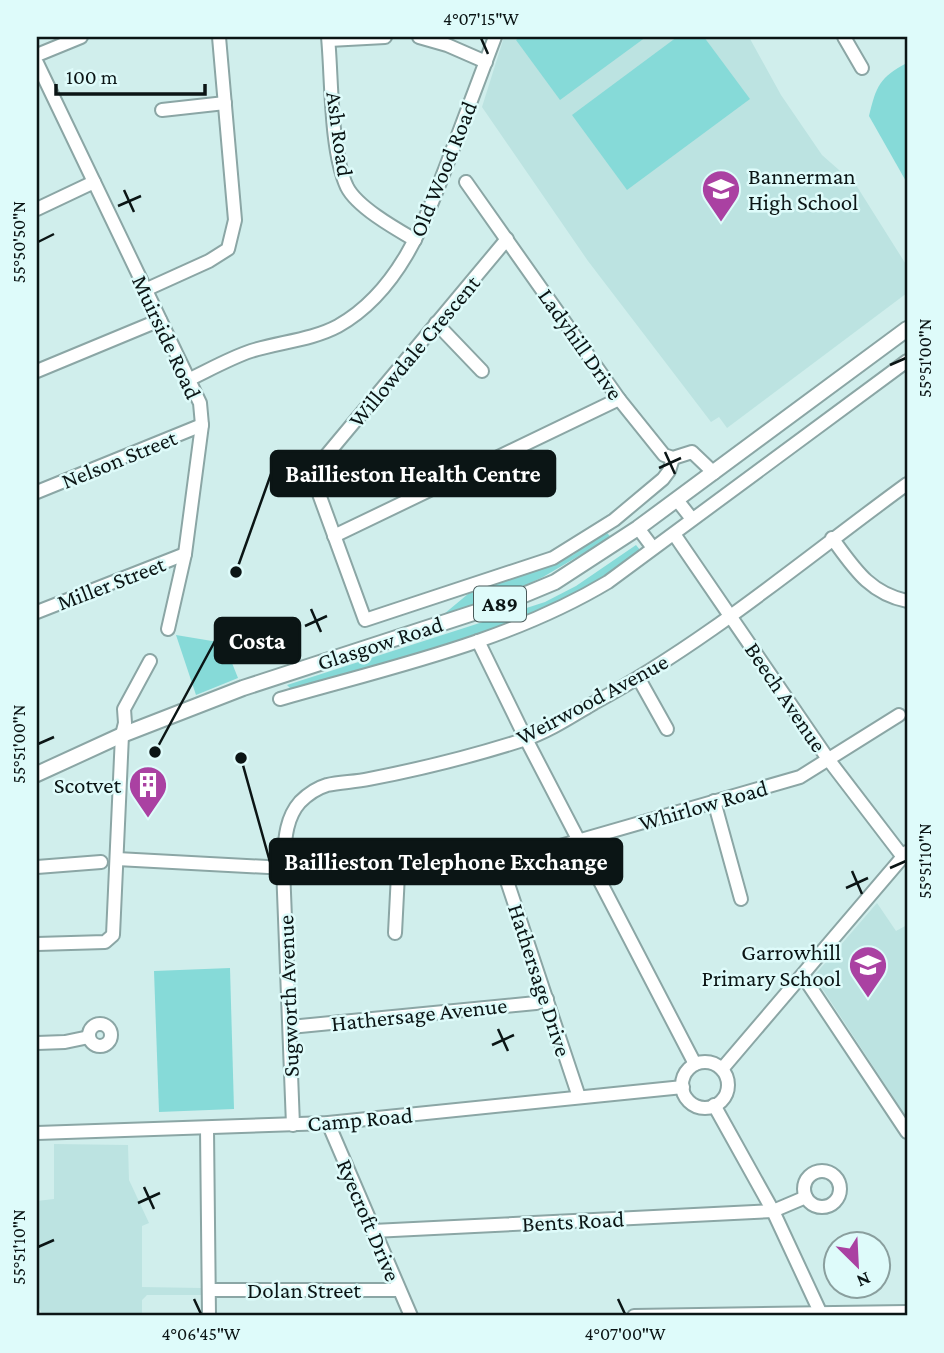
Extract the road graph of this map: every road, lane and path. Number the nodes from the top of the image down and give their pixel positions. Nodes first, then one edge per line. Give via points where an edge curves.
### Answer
1 (81, 37) edge
2 (219, 37) edge
3 (385, 37) edge
4 (419, 37) edge
5 (495, 37) edge
6 (844, 37) edge
7 (329, 39) edge
8 (37, 55) edge
9 (486, 62) junction
10 (37, 63) edge
11 (862, 68) dead end
12 (225, 103) junction
13 (162, 110) dead end
14 (466, 182) dead end
15 (94, 183) junction
16 (37, 209) edge
17 (507, 239) junction
18 (415, 240) junction
19 (145, 290) junction
20 (160, 320) junction
21 (436, 323) junction
22 (907, 329) edge
23 (907, 360) edge
24 (37, 371) edge
25 (482, 371) dead end
26 (188, 380) junction
27 (619, 399) junction
28 (202, 425) junction
29 (673, 457) junction
30 (715, 473) junction
31 (907, 484) edge
32 (37, 492) edge
33 (677, 500) junction
34 (692, 519) junction
35 (638, 528) junction
36 (674, 534) junction
37 (334, 536) junction
38 (832, 538) junction
39 (653, 548) junction
40 (185, 554) junction
41 (907, 601) edge
42 (37, 612) edge
43 (731, 617) junction
44 (168, 629) dead end
45 (478, 641) junction
46 (150, 660) dead end
47 (639, 679) junction
48 (280, 699) dead end
49 (899, 715) dead end
50 (667, 729) dead end
51 (122, 736) junction
52 (526, 739) junction
53 (828, 759) junction
54 (37, 772) edge
55 (714, 801) junction
56 (579, 841) junction
57 (905, 854) edge
58 (117, 859) junction
59 (101, 862) dead end
60 (501, 863) junction
61 (37, 867) edge
62 (283, 867) junction
63 (398, 874) junction
64 (741, 899) dead end
65 (395, 933) dead end
66 (37, 944) edge
67 (803, 976) junction
68 (547, 999) junction
69 (290, 1027) junction
70 (89, 1037) dead end
71 (37, 1043) edge
72 (695, 1064) junction
73 (722, 1069) junction
74 (682, 1087) junction
75 (579, 1097) junction
76 (714, 1105) junction
77 (328, 1123) junction
78 (293, 1125) junction
79 (207, 1129) junction
80 (907, 1132) edge
81 (37, 1133) edge
82 (806, 1197) dead end
83 (773, 1212) junction
84 (373, 1231) junction
85 (209, 1290) junction
86 (399, 1290) junction
87 (907, 1312) edge
88 (821, 1314) junction
89 (746, 1315) edge
90 (209, 1316) edge
91 (411, 1316) edge
92 (634, 1316) edge

1 - 8 street
2 - 12 street
3 - 7 street
4 - 9 street
5 - 9 street, Old Wood Road
6 - 11 street
7 - 18 street, Ash Road via 337,150 348,189 372,213
9 - 18 street, Old Wood Road
10 - 15 street, Muirside Road
12 - 13 street
12 - 19 street via 235,220 228,248
14 - 17 street, Ladyhill Drive
15 - 16 street
15 - 19 street, Muirside Road
17 - 21 street, Willowdale Crescent
17 - 27 street, Ladyhill Drive
18 - 26 street, Old Wood Road via 391,279 353,317 309,337 248,352
19 - 20 street, Muirside Road
20 - 24 street
20 - 26 street, Muirside Road
21 - 25 street
21 - 37 street, Willowdale Crescent via 315,469 315,483
22 - 30 main road, Glasgow Road / A89
23 - 34 street, Glasgow Road
26 - 28 street, Muirside Road via 200,403
27 - 29 street, Ladyhill Drive via 664,455
27 - 37 street
28 - 32 street, Nelson Street
28 - 40 street, Muirside Road
29 - 30 street via 692,452
29 - 37 street, Willowdale Crescent via 669,471 653,488 614,520 553,558 365,620
30 - 33 main road, Glasgow Road / A89
31 - 38 street, Weirwood Avenue
33 - 34 street
33 - 35 main road, Glasgow Road / A89
34 - 36 street, Glasgow Road
35 - 39 street
35 - 51 main road, Glasgow Road / A89 via 575,570 528,594 253,684
36 - 39 street, Glasgow Road
36 - 43 street, Beech Avenue
38 - 41 street via 868,584
38 - 43 street, Weirwood Avenue
39 - 45 street, Glasgow Road via 569,606
40 - 42 street, Miller Street
40 - 44 street, Muirside Road
43 - 47 street, Weirwood Avenue
43 - 53 street, Beech Avenue
45 - 48 street, Glasgow Road
45 - 52 street
46 - 51 street via 124,709
47 - 50 street
47 - 52 street, Weirwood Avenue
49 - 53 street, Whirlow Road
51 - 54 main road, Glasgow Road / A89
51 - 58 street
52 - 56 street
52 - 62 street, Weirwood Avenue via 425,768 325,785 300,802 291,816
53 - 55 street, Whirlow Road via 800,777
53 - 57 street, Beech Avenue
55 - 56 street, Whirlow Road
55 - 64 street
56 - 60 street, Whirlow Road
56 - 72 street
57 - 67 street
58 - 62 street, Whirlow Road
58 - 66 street via 113,935 105,942
59 - 61 street
60 - 63 street, Whirlow Road via 441,875
60 - 68 street, Hathersage Drive
62 - 63 street, Whirlow Road
62 - 69 street, Sugworth Avenue
63 - 65 street
67 - 73 street
67 - 80 street
68 - 69 street, Hathersage Avenue
68 - 75 street, Hathersage Drive
69 - 78 street, Sugworth Avenue
70 - 71 street
72 - 73 street via 709,1062
72 - 74 street via 685,1074
73 - 76 street via 727,1089
74 - 75 street, Camp Road
74 - 76 street via 694,1104
75 - 77 street, Camp Road
76 - 83 street
77 - 78 street, Camp Road
77 - 84 street, Ryecroft Drive
78 - 79 street, Camp Road
79 - 81 street, Camp Road
79 - 85 street
82 - 83 street
83 - 84 street, Bents Road
83 - 88 street
84 - 86 street, Ryecroft Drive
85 - 86 street, Dolan Street
85 - 90 street
86 - 91 street, Ryecroft Drive
87 - 88 street
88 - 89 street
89 - 92 street

